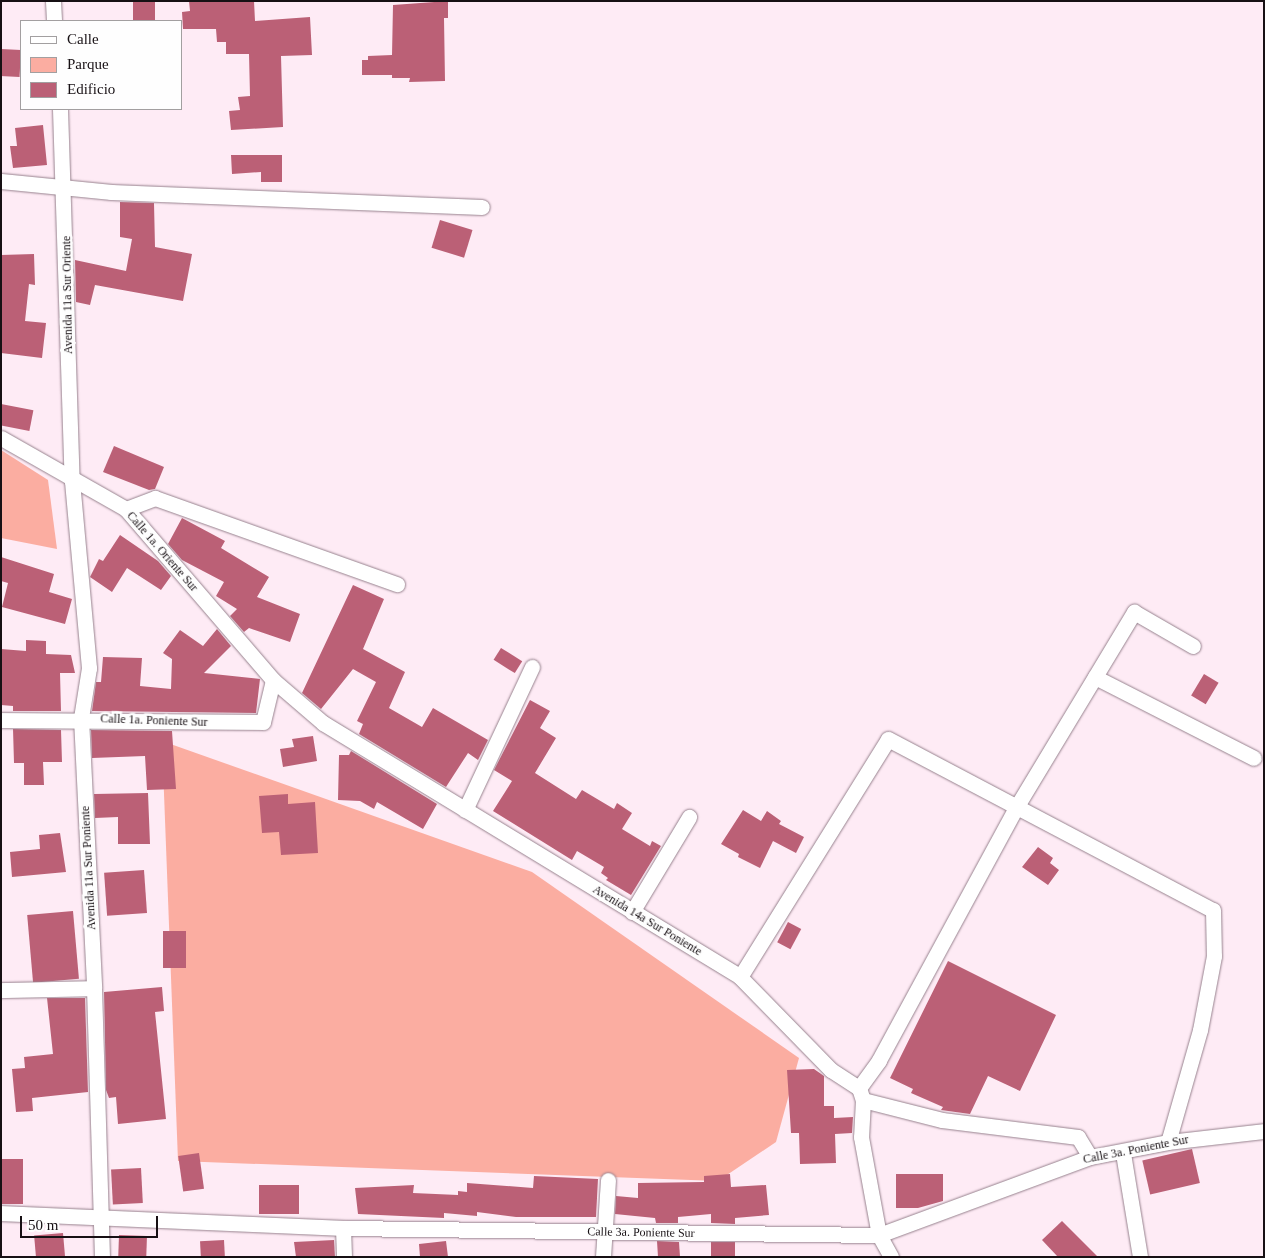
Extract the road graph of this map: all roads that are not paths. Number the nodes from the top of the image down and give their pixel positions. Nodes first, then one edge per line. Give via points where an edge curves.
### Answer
1 (53, 1) edge
2 (54, 20) edge
3 (60, 110) edge
4 (1, 181) edge
5 (65, 187) junction
6 (482, 207) dead end
7 (1, 438) edge
8 (72, 481) junction
9 (126, 509) junction
10 (397, 584) dead end
11 (1193, 646) dead end
12 (532, 667) dead end
13 (1095, 677) junction
14 (273, 680) junction
15 (81, 718) junction
16 (1, 720) edge
17 (1254, 758) dead end
18 (1017, 806) junction
19 (465, 810) junction
20 (689, 817) dead end
21 (632, 912) junction
22 (740, 977) junction
23 (94, 988) junction
24 (1, 990) edge
25 (861, 1094) junction
26 (1264, 1131) edge
27 (1168, 1142) junction
28 (1123, 1153) junction
29 (1090, 1157) junction
30 (608, 1180) dead end
31 (1, 1213) edge
32 (102, 1218) junction
33 (343, 1228) junction
34 (602, 1232) junction
35 (879, 1235) junction
36 (102, 1257) edge
37 (344, 1257) edge
38 (603, 1257) edge
39 (891, 1257) edge
40 (1140, 1257) edge

1 - 2 street
3 - 5 street, Avenida 11a Sur Oriente
4 - 5 street
5 - 6 street via 111,192
5 - 8 street, Avenida 11a Sur Oriente
7 - 8 street, Calle 1a. Oriente Sur
8 - 9 street, Calle 1a. Oriente Sur
8 - 15 street, Avenida 11a Sur Poniente via 89,668
9 - 10 street via 155,498
9 - 14 street, Calle 1a. Oriente Sur
11 - 13 street via 1134,612
12 - 19 street
13 - 17 street
13 - 18 street
14 - 15 street, Calle 1a. Poniente Sur via 263,722
14 - 19 street, Avenida 14a Sur Poniente via 323,723
15 - 16 street, Calle 1a. Poniente Sur
15 - 23 street, Avenida 11a Sur Poniente
18 - 22 street via 888,739
18 - 25 street
18 - 27 street via 1213,910 1214,956 1202,1021
19 - 21 street, Avenida 14a Sur Poniente
20 - 21 street
21 - 22 street, Avenida 14a Sur Poniente
22 - 25 street, Avenida 14a Sur Poniente via 831,1070
23 - 24 street
23 - 32 street, Avenida 11a Sur Poniente
25 - 29 street, Avenida 14a Sur Poniente via 942,1120 1078,1137
25 - 35 street via 861,1137
26 - 27 street, Calle 3a. Poniente Sur
27 - 28 street, Calle 3a. Poniente Sur
28 - 29 street, Calle 3a. Poniente Sur
28 - 40 street
29 - 35 street, Calle 3a. Poniente Sur
30 - 34 street
31 - 32 street, Calle 3a. Poniente Sur
32 - 33 street, Calle 3a. Poniente Sur
32 - 36 street, Avenida 11a Sur Poniente
33 - 34 street, Calle 3a. Poniente Sur
33 - 37 street
34 - 35 street, Calle 3a. Poniente Sur
34 - 38 street
35 - 39 street

